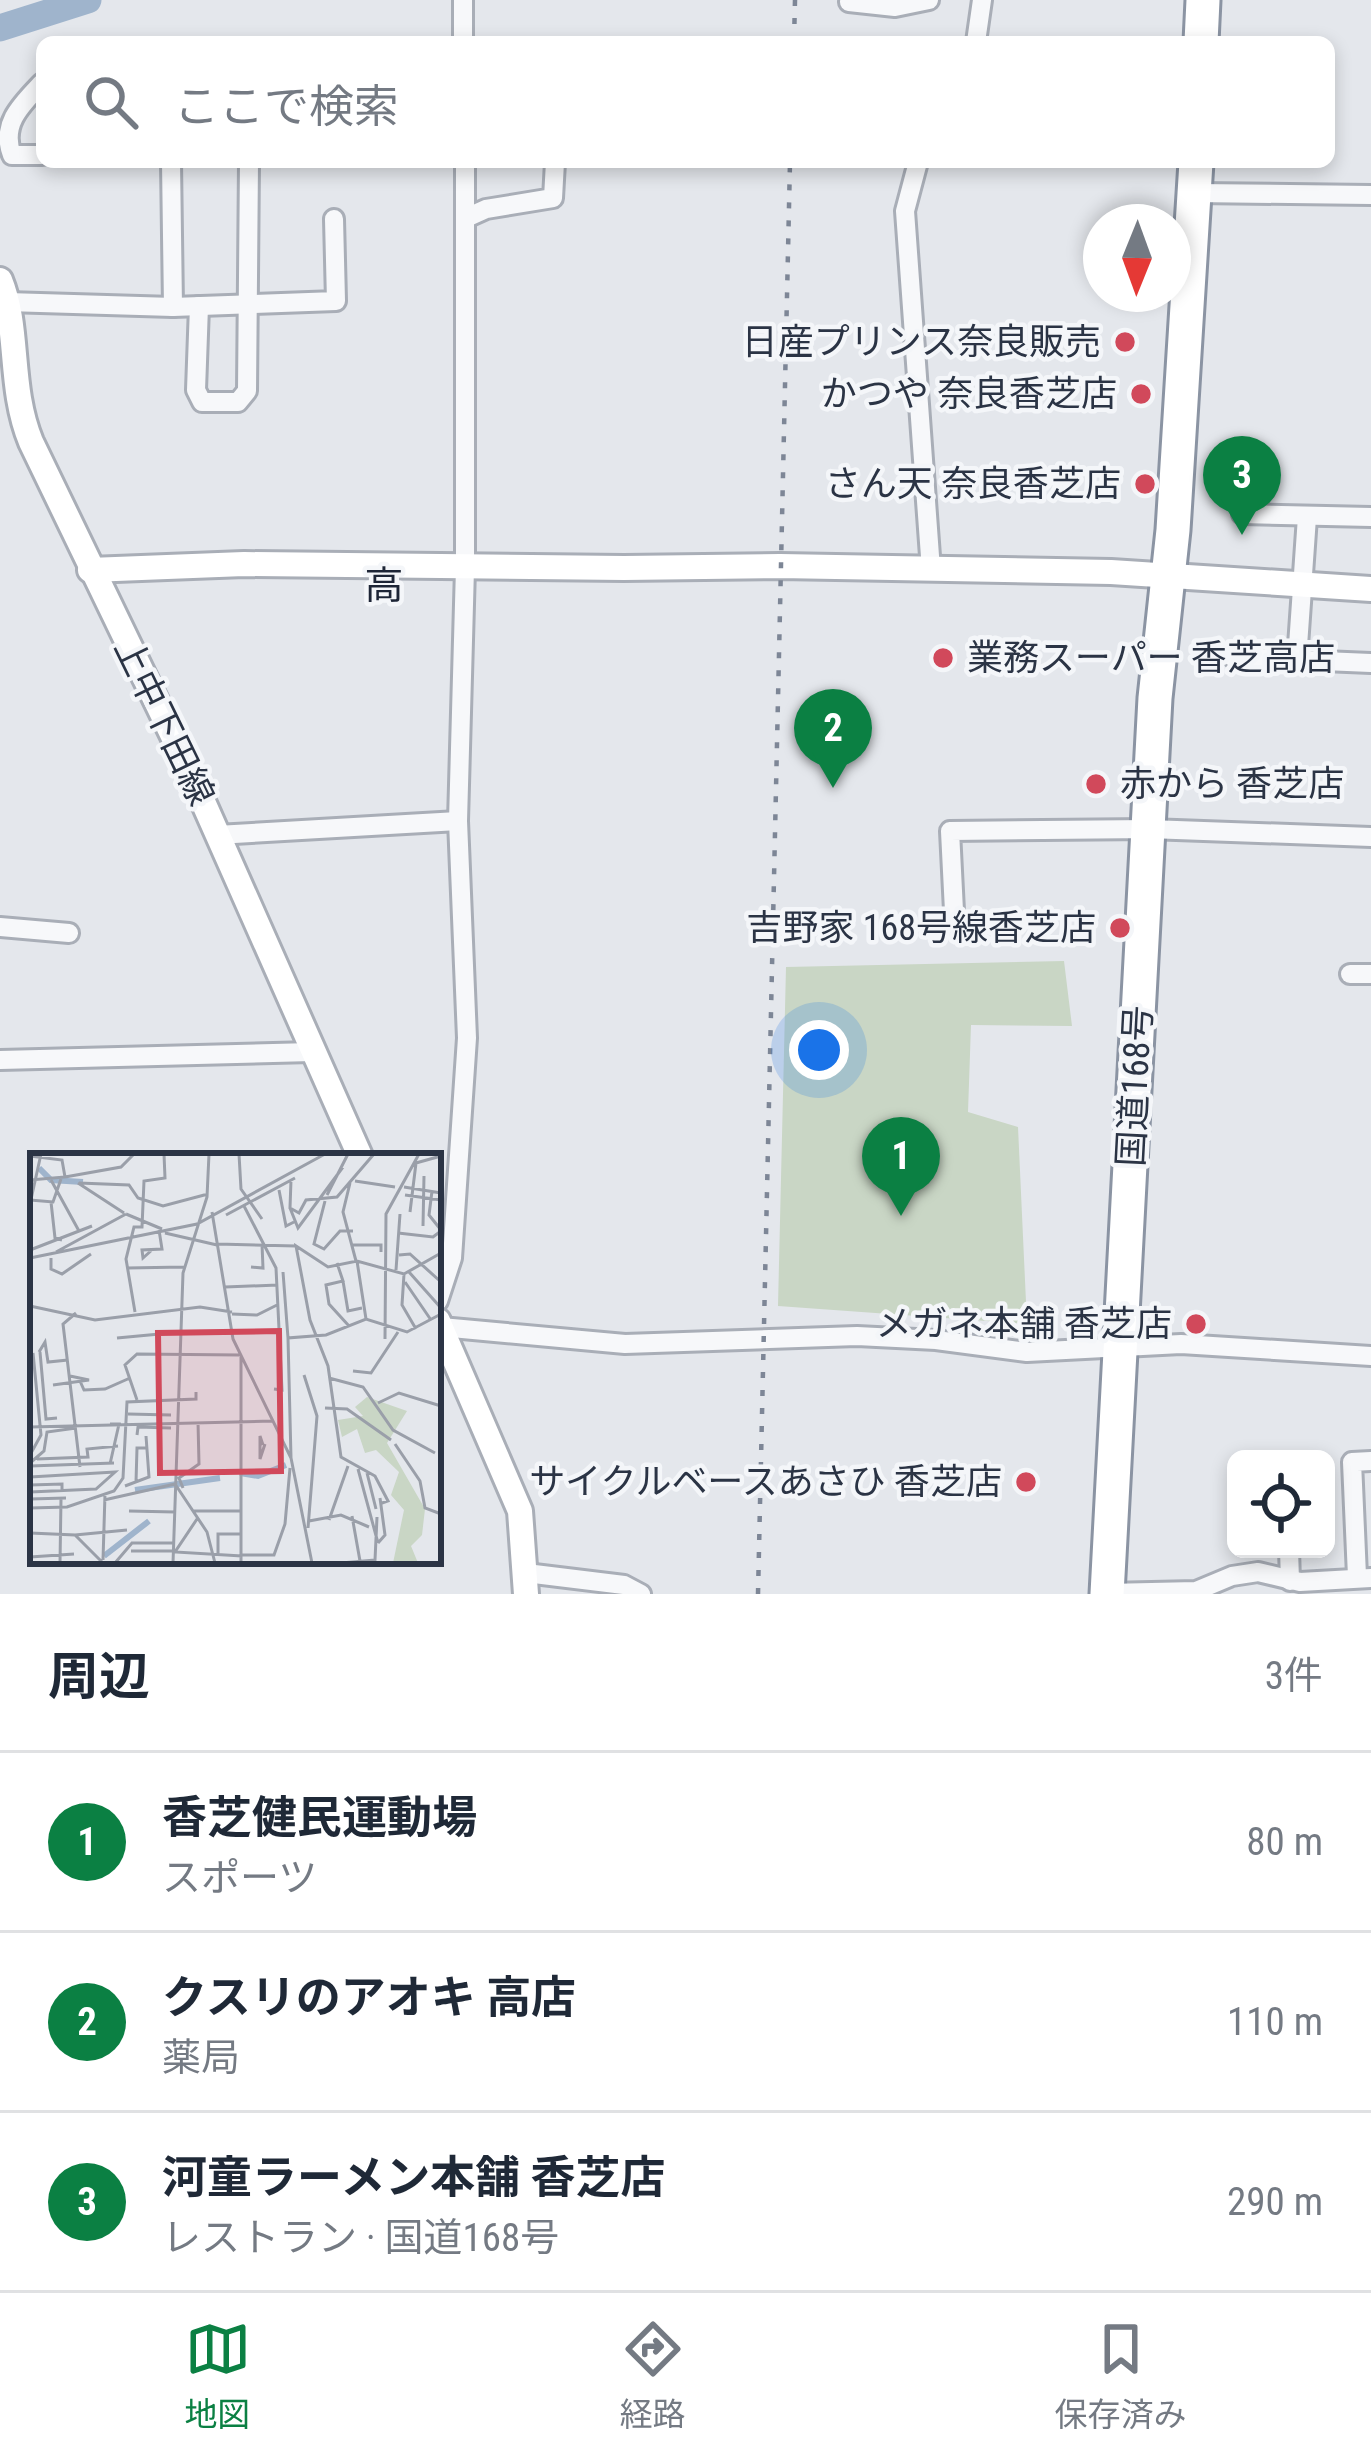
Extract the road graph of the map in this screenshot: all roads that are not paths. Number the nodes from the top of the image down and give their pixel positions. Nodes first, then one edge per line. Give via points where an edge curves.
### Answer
1 (929, 0) edge
2 (982, 0) edge
3 (1205, 0) edge
4 (463, 2) edge
5 (849, 2) edge
6 (463, 36) edge
7 (977, 36) edge
8 (1202, 36) edge
9 (1209, 36) edge
10 (36, 89) edge
11 (36, 156) edge
12 (6, 161) edge
13 (171, 168) edge
14 (249, 168) edge
15 (465, 168) edge
16 (555, 168) edge
17 (916, 168) edge
18 (1204, 178) edge
19 (1371, 195) edge
20 (466, 218) junction
21 (334, 219) dead end
22 (3, 291) edge
23 (247, 305) junction
24 (200, 306) junction
25 (173, 307) junction
26 (1242, 514) dead end
27 (1307, 517) junction
28 (1371, 517) edge
29 (465, 568) junction
30 (90, 570) junction
31 (931, 570) junction
32 (1169, 578) junction
33 (1299, 586) junction
34 (1371, 589) edge
35 (1232, 658) dead end
36 (1297, 660) junction
37 (1371, 663) edge
38 (458, 821) junction
39 (1149, 829) junction
40 (217, 835) junction
41 (1371, 838) edge
42 (954, 911) dead end
43 (0, 927) edge
44 (69, 933) dead end
45 (1350, 974) dead end
46 (1371, 974) edge
47 (312, 1052) junction
48 (0, 1060) edge
49 (359, 1153) edge
50 (441, 1292) edge
51 (441, 1324) edge
52 (441, 1329) edge
53 (1120, 1345) junction
54 (1371, 1356) edge
55 (1371, 1462) edge
56 (1289, 1558) edge
57 (1364, 1577) edge
58 (1290, 1581) junction
59 (526, 1584) edge
60 (1264, 1584) edge
61 (1196, 1593) edge
62 (641, 1594) edge
63 (1108, 1594) edge

1 - 5 street via 895,7
2 - 7 street
3 - 8 highway
3 - 9 highway
4 - 6 street
10 - 12 street via 11,116
11 - 12 street
13 - 25 street
14 - 23 street
15 - 20 street
16 - 20 street via 554,198
17 - 31 street via 904,211
18 - 19 street
18 - 32 highway, 国道168号 via 1189,547
20 - 29 street
21 - 23 street via 336,301
22 - 25 street
22 - 30 street, 上中下田線 via 16,401
23 - 24 street
23 - 24 street via 247,391 238,402 202,402 196,390
24 - 25 street
26 - 27 street
27 - 28 street
27 - 33 street
29 - 30 street
29 - 31 street
29 - 38 street
30 - 40 street, 上中下田線
31 - 32 street
32 - 33 street
32 - 39 highway, 国道168号
33 - 34 street
33 - 36 street
35 - 36 street
36 - 37 street
38 - 40 street
38 - 50 street via 467,1038 452,1258
39 - 41 street
39 - 42 street via 950,831
39 - 53 highway, 国道168号
40 - 47 street, 上中下田線
43 - 44 street
45 - 46 street
47 - 48 street
47 - 49 street, 上中下田線
51 - 53 street via 625,1344 857,1336 1028,1352
52 - 59 street via 520,1511
53 - 54 street
53 - 63 highway, 国道168号
55 - 57 street via 1352,1462
56 - 58 street
57 - 58 street
58 - 60 street
59 - 62 street via 624,1585
60 - 61 street via 1232,1576
61 - 63 street

